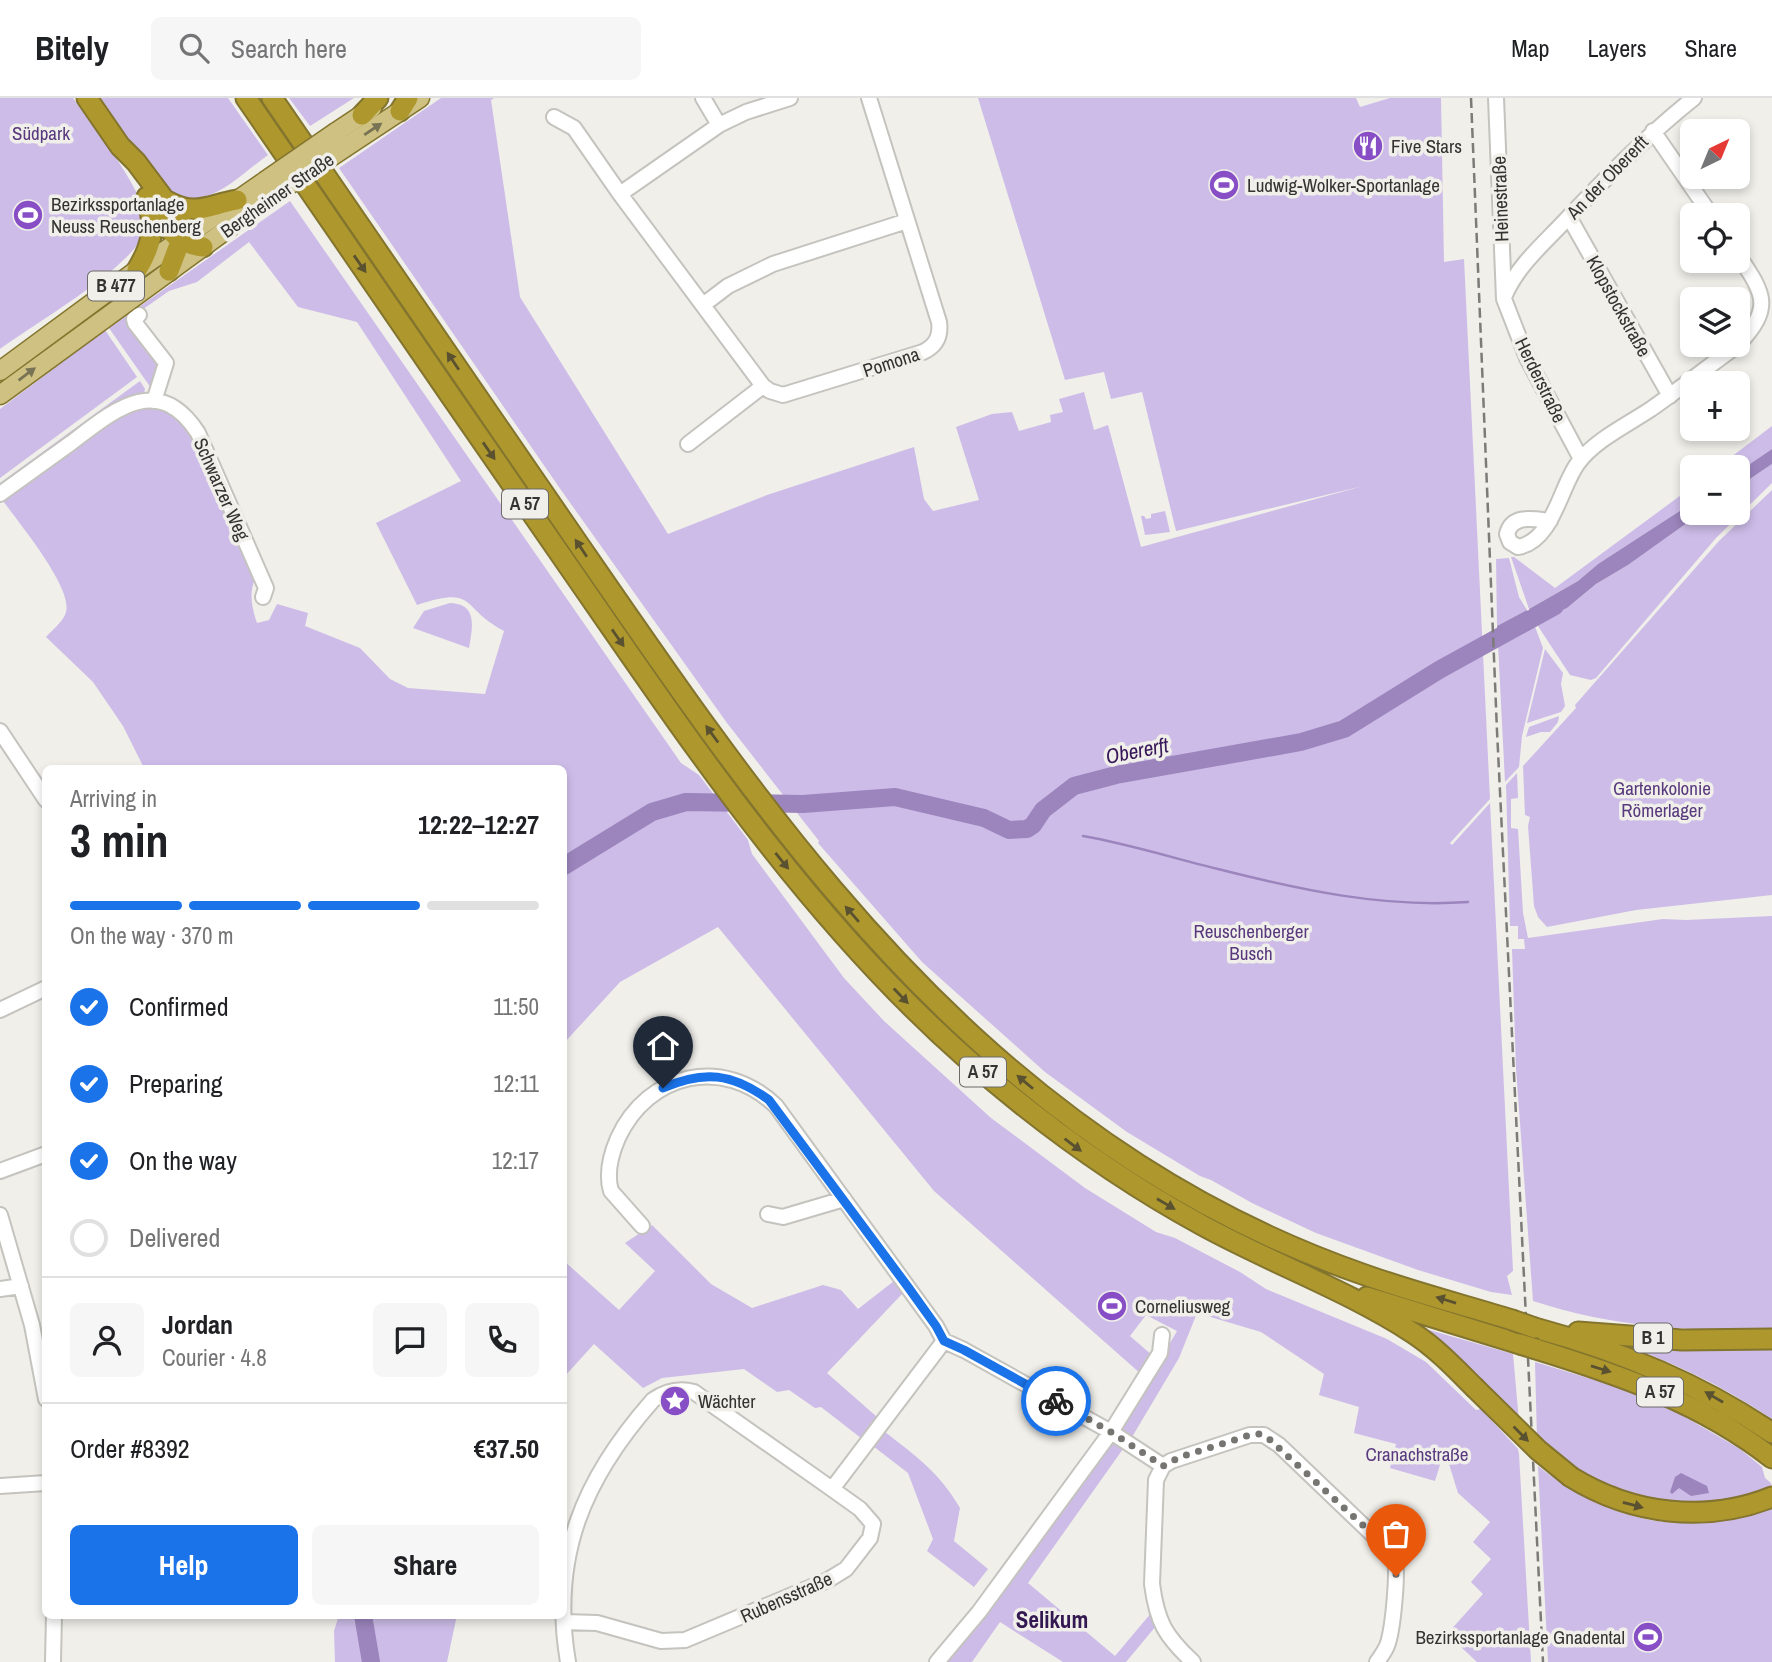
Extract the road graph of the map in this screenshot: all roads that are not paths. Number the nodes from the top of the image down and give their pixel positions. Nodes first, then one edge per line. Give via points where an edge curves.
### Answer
1 (86, 98) edge
2 (246, 98) edge
3 (272, 98) edge
4 (378, 98) edge
5 (420, 98) edge
6 (703, 98) edge
7 (790, 98) edge
8 (869, 98) edge
9 (1496, 98) edge
10 (1694, 98) edge
11 (398, 102) edge
12 (362, 115) junction
13 (554, 117) dead end
14 (719, 125) junction
15 (1653, 131) junction
16 (341, 139) junction
17 (270, 188) junction
18 (620, 194) junction
19 (156, 199) junction
20 (237, 200) junction
21 (1703, 203) edge
22 (1569, 217) junction
23 (907, 221) junction
24 (181, 241) junction
25 (1502, 246) junction
26 (203, 247) junction
27 (1526, 262) junction
28 (138, 270) junction
29 (169, 271) junction
30 (1750, 272) edge
31 (1504, 299) junction
32 (703, 305) junction
33 (139, 315) dead end
34 (1750, 335) edge
35 (1722, 357) edge
36 (0, 371) edge
37 (763, 386) junction
38 (0, 395) edge
39 (1670, 396) junction
40 (154, 401) junction
41 (688, 444) dead end
42 (1581, 459) junction
43 (0, 494) edge
44 (1550, 521) dead end
45 (262, 597) dead end
46 (2, 736) edge
47 (42, 794) edge
48 (42, 990) edge
49 (0, 1010) edge
50 (42, 1155) edge
51 (0, 1171) edge
52 (844, 1199) junction
53 (768, 1214) dead end
54 (0, 1215) edge
55 (642, 1226) dead end
56 (1289, 1267) junction
57 (21, 1286) junction
58 (0, 1289) edge
59 (1535, 1328) junction
60 (1161, 1335) dead end
61 (1772, 1339) edge
62 (944, 1341) junction
63 (42, 1378) edge
64 (1111, 1432) junction
65 (1772, 1433) edge
66 (1772, 1458) edge
67 (1163, 1466) junction
68 (42, 1483) edge
69 (0, 1486) edge
70 (832, 1489) junction
71 (1772, 1497) edge
72 (567, 1562) edge
73 (54, 1619) edge
74 (564, 1619) edge
75 (564, 1622) junction
76 (1384, 1660) edge
77 (53, 1662) edge
78 (568, 1662) edge
79 (937, 1662) edge
80 (1193, 1662) edge

1 - 19 highway via 120,146 129,169
2 -> 56 highway, A 57 via 732,797 854,947 905,1002 965,1056 1079,1149 1205,1227
59 -> 3 highway, A 57, bridge via 1364,1275 1211,1207 1087,1130 975,1040 915,982 858,921 752,790
4 - 12 highway
5 - 11 main road, Bergheimer Straße
6 - 14 street
7 - 14 street
8 - 23 street, Pomona
9 - 25 street, Heinestraße
10 - 15 street, An der Obererft
11 - 12 main road, Bergheimer Straße
16 -> 11 main road, Bergheimer Straße
12 - 16 main road, Bergheimer Straße
13 - 18 street via 574,128
14 - 18 street
15 - 21 street
15 - 22 street, An der Obererft
16 - 17 main road, Bergheimer Straße / B 477, bridge
17 - 20 main road, Bergheimer Straße / B 477
17 - 26 main road, Bergheimer Straße / B 477
18 - 32 street
19 - 20 highway via 197,211
19 - 24 highway via 169,230
19 - 28 highway via 153,236
20 - 24 main road, Bergheimer Straße / B 477
22 - 27 street, An der Obererft
22 - 39 street, Klopstockstraße
23 - 32 street via 773,264 728,286
23 - 37 street, Pomona via 939,322 936,343 923,352 790,394 776,394
24 - 26 highway
24 - 28 main road, Bergheimer Straße / B 477
24 - 29 highway
25 - 27 street
25 - 31 street, Heinestraße
26 - 29 main road, Bergheimer Straße / B 477
27 - 31 street, An der Obererft
28 - 36 main road, Bergheimer Straße / B 477
38 -> 29 main road, Bergheimer Straße / B 477
30 - 34 street via 1768,306 1760,326
31 - 42 street, Herderstraße via 1527,358
32 - 37 street
33 - 40 street via 135,323 166,363
35 - 39 street
37 - 41 street
39 - 42 street
40 - 43 street via 130,403 114,411
40 - 45 street, Schwarzer Weg via 186,415 198,433 266,588
42 - 44 street
46 - 47 street
48 - 49 street
50 - 51 street
52 - 53 street via 783,1217
52 - 55 street via 769,1100 740,1083 705,1076 655,1093 629,1118 616,1143 611,1191
52 - 62 street
54 - 57 street
56 -> 66 highway, A 57, bridge via 1409,1311 1619,1375 1734,1431
56 -> 71 highway, bridge via 1414,1334 1444,1357 1538,1450 1571,1477 1615,1500 1672,1512 1735,1508
57 - 58 street
57 - 63 street
59 - 61 highway, B 1 via 1682,1340
65 -> 59 highway, A 57 via 1665,1372
60 - 64 street via 1160,1353
62 - 64 street
62 - 70 street
64 - 67 street
64 - 79 street
67 - 76 street via 1252,1434 1279,1445 1394,1555 1396,1576
67 - 80 street via 1155,1486 1154,1600 1166,1634
68 - 69 street
70 - 72 street, Rubensstraße via 694,1392 660,1395 617,1443 589,1489
70 - 75 street, Rubensstraße via 870,1518 873,1530 846,1569 821,1584 685,1640 661,1641 597,1623
73 - 77 street
74 - 75 street, Rubensstraße
75 - 78 street, Rubensstraße

